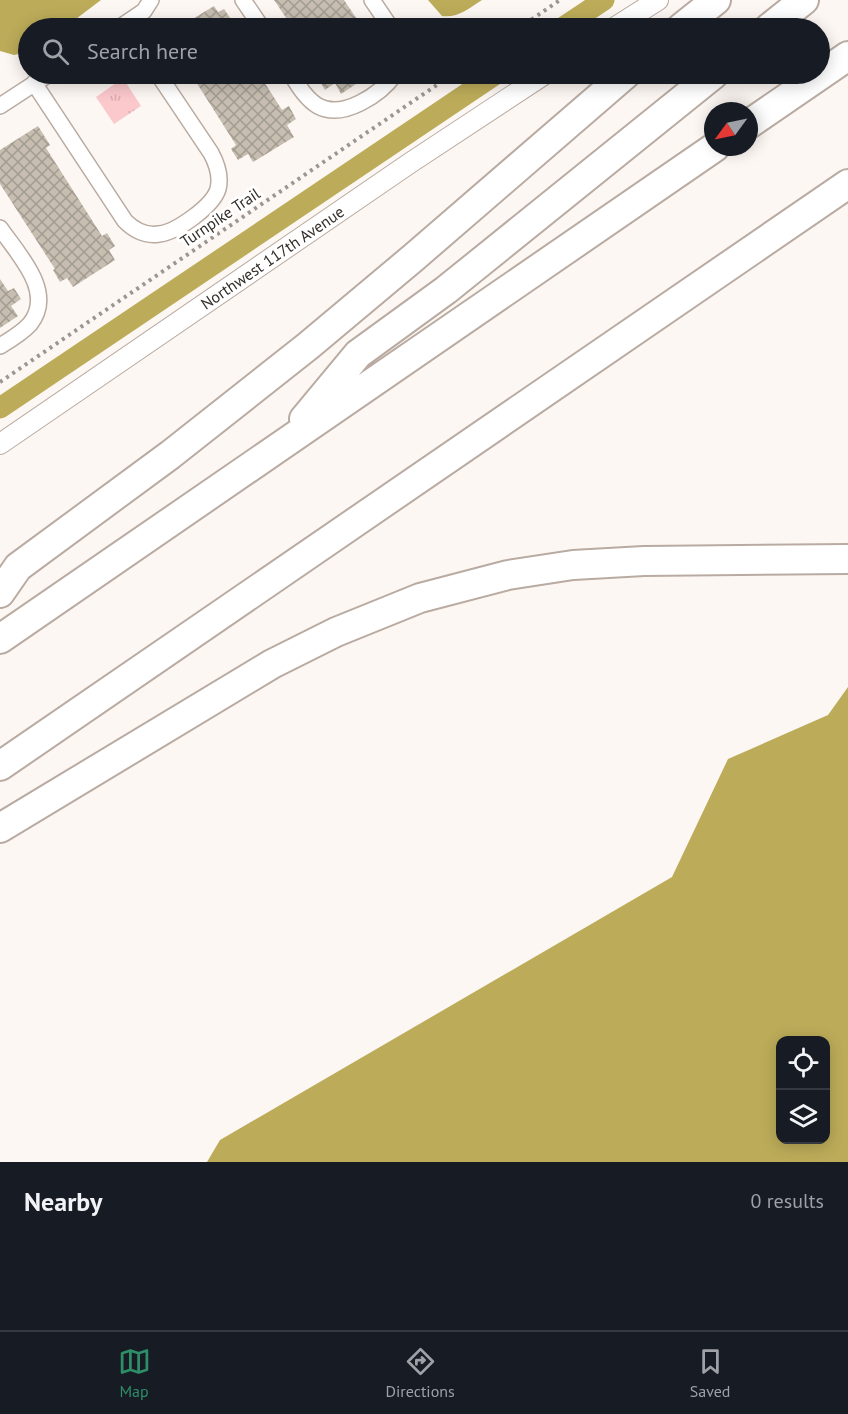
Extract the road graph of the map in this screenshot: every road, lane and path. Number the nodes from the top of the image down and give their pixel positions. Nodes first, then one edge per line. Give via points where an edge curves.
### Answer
1 (151, 0) edge
2 (243, 0) edge
3 (372, 0) edge
4 (560, 0) edge
5 (658, 0) edge
6 (716, 0) edge
7 (804, 0) edge
8 (135, 18) edge
9 (255, 18) edge
10 (384, 18) edge
11 (534, 18) edge
12 (630, 18) edge
13 (694, 18) edge
14 (782, 18) edge
15 (848, 56) edge
16 (830, 68) edge
17 (33, 84) edge
18 (35, 84) edge
19 (165, 84) edge
20 (299, 84) edge
21 (383, 84) edge
22 (438, 84) edge
23 (530, 84) edge
24 (614, 84) edge
25 (702, 84) edge
26 (807, 84) edge
27 (0, 106) edge
28 (758, 118) edge
29 (704, 155) edge
30 (848, 184) edge
31 (0, 228) edge
32 (0, 346) edge
33 (0, 382) edge
34 (285, 443) junction
35 (0, 444) edge
36 (848, 559) edge
37 (0, 593) edge
38 (0, 639) edge
39 (0, 766) edge
40 (0, 828) edge

1 - 8 street
2 - 9 street
3 - 10 street
4 - 11 path
5 - 12 street
6 - 13 highway
7 - 14 highway
15 - 16 highway
17 - 27 street
18 - 19 street via 125,221 136,230 156,234 171,230 202,210 214,198 219,181 211,153
20 - 21 street via 312,101 325,109 337,110 367,98
22 - 33 path, Turnpike Trail
23 - 35 street, Northwest 117th Avenue
24 - 37 highway via 308,346 170,455 18,567
25 - 34 highway via 476,266 358,354
26 - 28 highway
29 - 34 highway
30 - 39 highway
31 - 32 street via 33,277 38,301 29,325
34 - 38 highway
36 - 40 highway via 573,565 420,598 336,632 272,664

